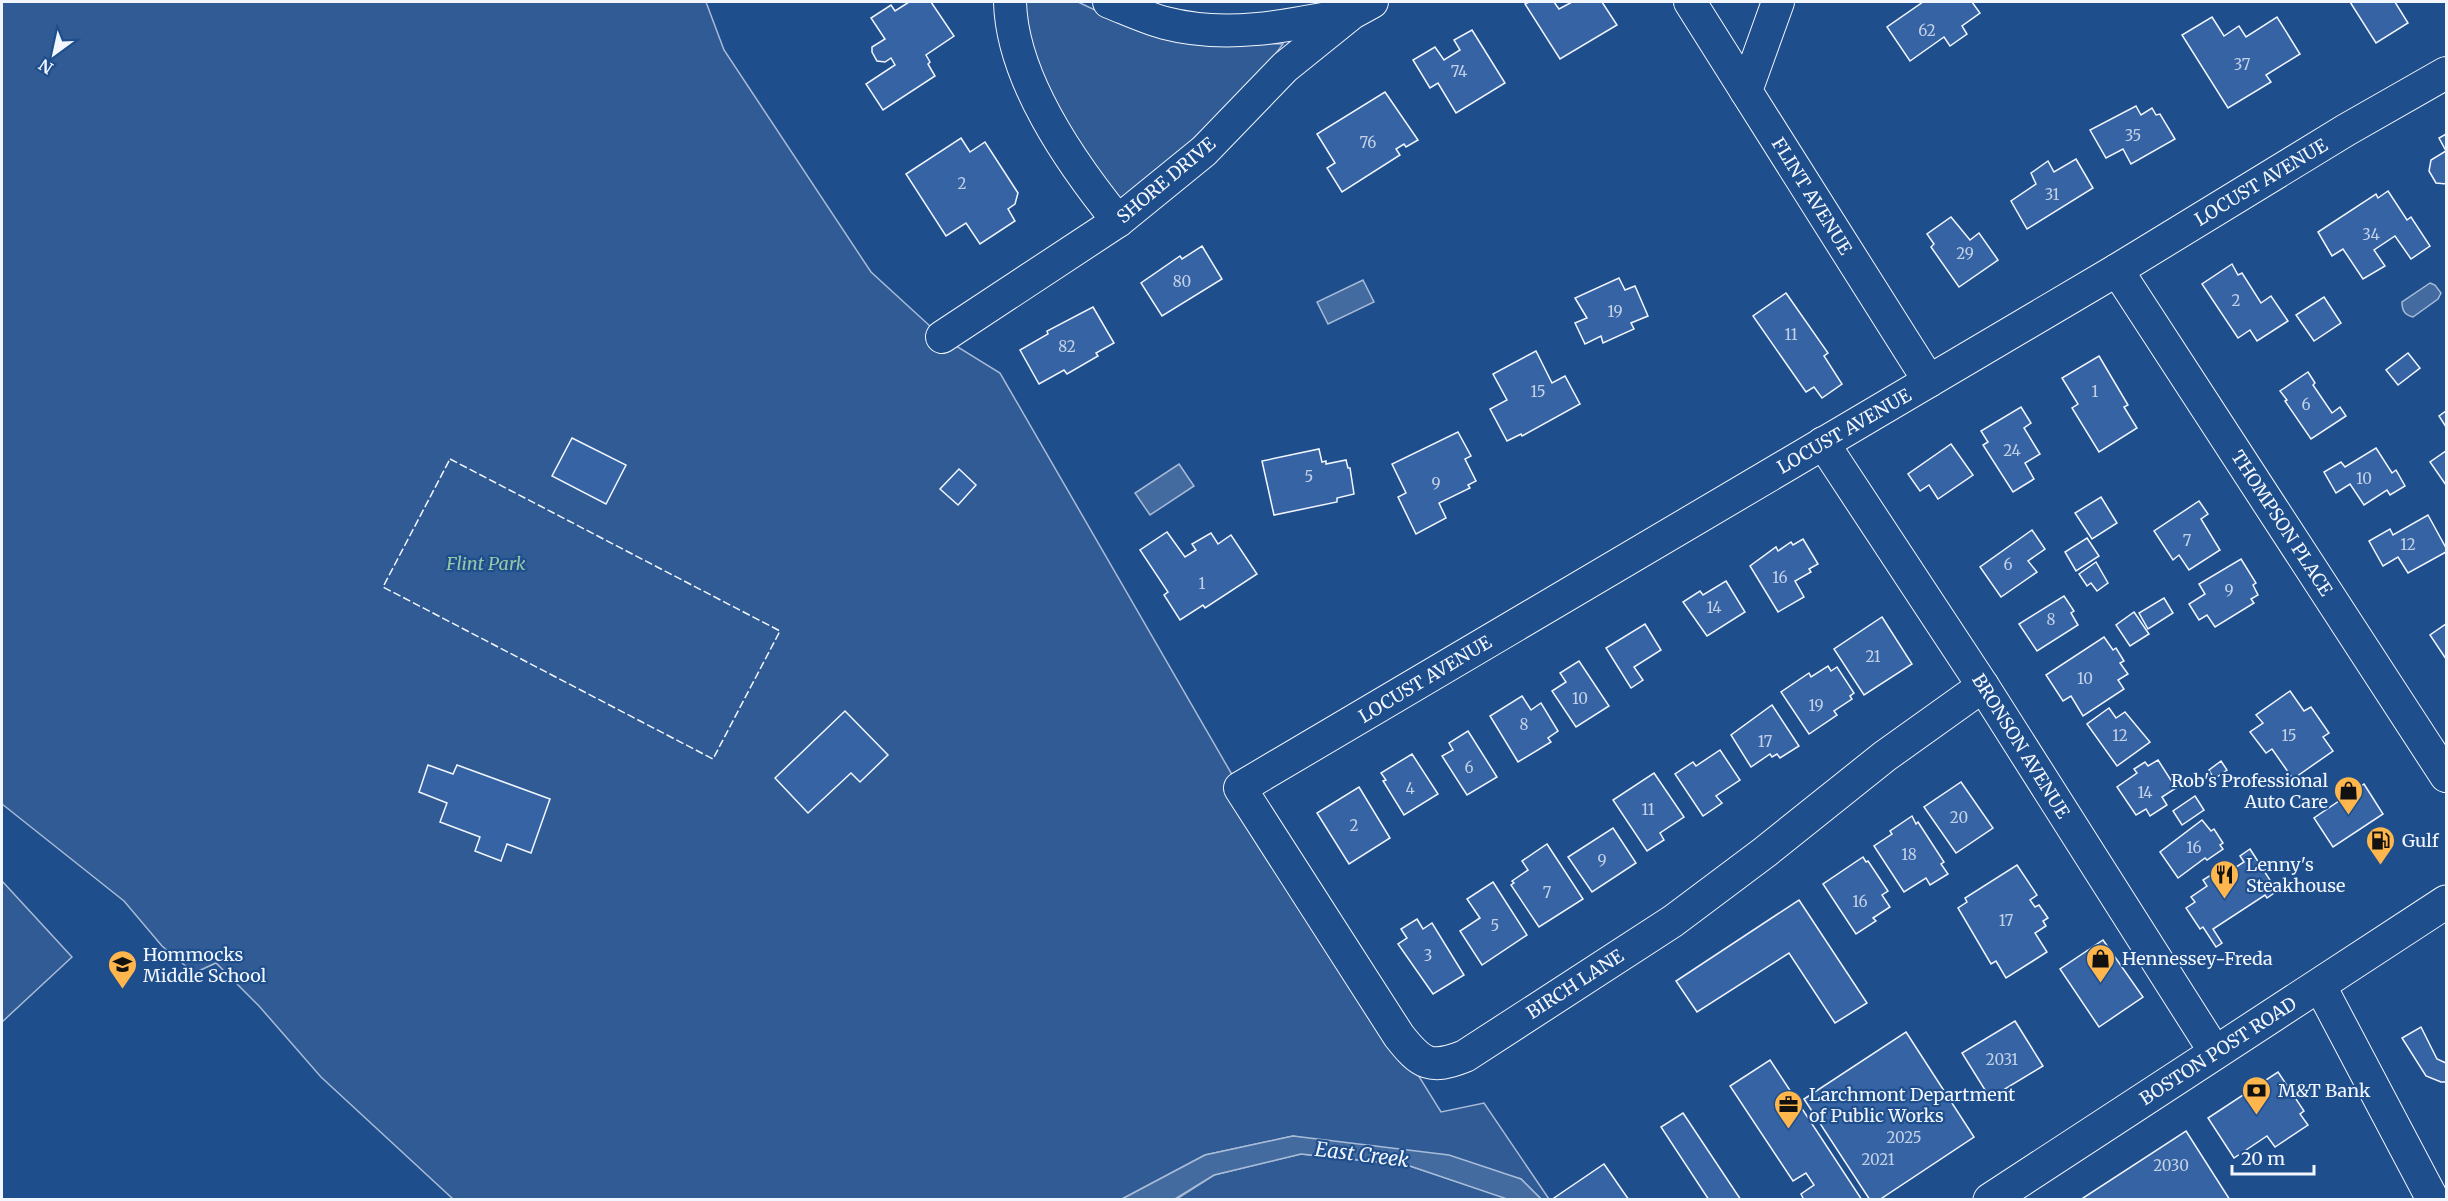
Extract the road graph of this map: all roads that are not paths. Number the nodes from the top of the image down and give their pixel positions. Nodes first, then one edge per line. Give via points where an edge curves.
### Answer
1 (1010, 2) edge
2 (1109, 2) edge
3 (1690, 2) edge
4 (1779, 2) edge
5 (1362, 7) edge
6 (2446, 73) edge
7 (1746, 91) junction
8 (1118, 221) junction
9 (2117, 270) junction
10 (942, 337) dead end
11 (1929, 381) junction
12 (1823, 443) junction
13 (1983, 686) junction
14 (2446, 776) edge
15 (1240, 788) joint
16 (2446, 902) edge
17 (2320, 986) junction
18 (2215, 1052) junction
19 (1990, 1200) edge
20 (2433, 1200) edge

1 - 8 street via 1023,64 1045,115 1095,193
2 - 5 street via 1166,23 1216,30 1278,28
3 - 7 street, FLINT AVENUE
4 - 7 street
5 - 8 street, SHORE DRIVE via 1285,67 1204,151
6 - 9 street, LOCUST AVENUE
7 - 11 street, FLINT AVENUE
8 - 10 street, SHORE DRIVE
9 - 11 street, LOCUST AVENUE
9 - 14 street, THOMPSON PLACE
11 - 12 street, LOCUST AVENUE
12 - 13 street, BRONSON AVENUE
12 - 15 street, LOCUST AVENUE
13 - 15 street, BIRCH LANE via 1673,921 1465,1056 1444,1064 1433,1065 1415,1057 1399,1036
13 - 18 street, BRONSON AVENUE
16 - 17 main road, BOSTON POST ROAD
17 - 18 main road, BOSTON POST ROAD
17 - 20 street
18 - 19 main road, BOSTON POST ROAD

